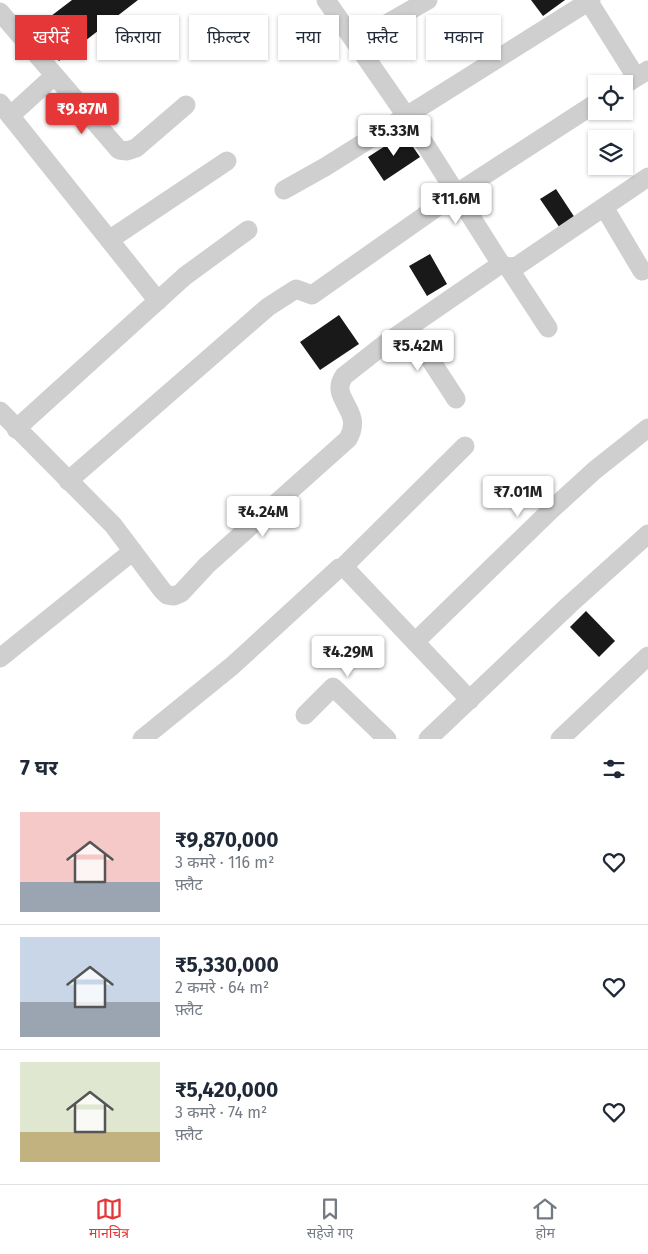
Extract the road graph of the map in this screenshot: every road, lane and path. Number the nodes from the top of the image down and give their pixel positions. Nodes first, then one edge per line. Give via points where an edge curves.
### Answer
1 (326, 0) edge
2 (428, 0) edge
3 (590, 1) edge
4 (0, 12) edge
5 (402, 15) edge
6 (349, 33) edge
7 (367, 60) edge
8 (54, 76) junction
9 (636, 77) edge
10 (186, 104) dead end
11 (588, 108) edge
12 (5, 110) edge
13 (406, 116) junction
14 (227, 161) dead end
15 (648, 177) edge
16 (284, 190) dead end
17 (456, 193) junction
18 (604, 207) junction
19 (248, 230) dead end
20 (109, 240) junction
21 (504, 265) junction
22 (642, 271) dead end
23 (158, 301) junction
24 (409, 327) junction
25 (548, 328) dead end
26 (456, 398) dead end
27 (0, 411) edge
28 (648, 428) edge
29 (16, 429) junction
30 (465, 446) dead end
31 (68, 481) junction
32 (648, 534) edge
33 (133, 551) junction
34 (342, 568) junction
35 (416, 641) junction
36 (648, 656) edge
37 (0, 658) edge
38 (470, 700) junction
39 (305, 715) dead end
40 (142, 739) edge
41 (387, 739) edge
42 (428, 739) edge
43 (560, 739) edge

1 - 6 street
2 - 5 street
3 - 9 street
3 - 13 street
4 - 8 street
7 - 13 street
8 - 10 street via 119,150 127,152 136,148
8 - 12 street
11 - 17 street
12 - 20 street
13 - 16 street
13 - 17 street
14 - 20 street
15 - 18 street
17 - 21 street
17 - 31 street via 312,295 296,289 268,307
18 - 21 street via 517,266
18 - 22 street
19 - 23 street via 185,276
20 - 23 street
21 - 24 street
21 - 25 street
23 - 29 street
24 - 26 street
24 - 33 street via 352,367 339,383 354,421 348,439 207,565 181,593 167,595
27 - 29 street
28 - 35 street via 551,510
29 - 31 street
30 - 34 street
31 - 33 street via 113,525
32 - 38 street
33 - 37 street
34 - 35 street
34 - 40 street via 232,666
35 - 38 street
36 - 43 street
38 - 42 street
39 - 41 street via 333,687

